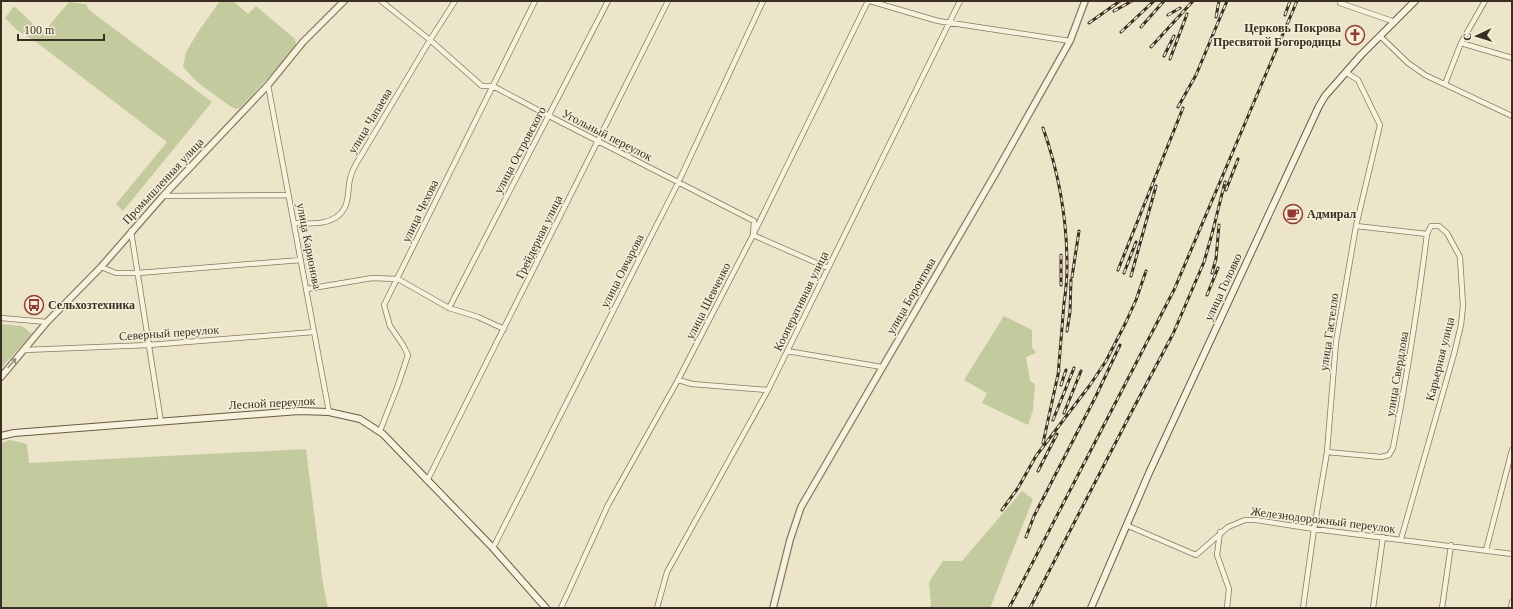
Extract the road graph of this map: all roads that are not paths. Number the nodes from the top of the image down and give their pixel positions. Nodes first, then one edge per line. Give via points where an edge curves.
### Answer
1 (344, 1) edge
2 (381, 1) edge
3 (455, 1) edge
4 (535, 1) edge
5 (608, 1) edge
6 (668, 1) edge
7 (763, 1) edge
8 (869, 1) edge
9 (960, 1) edge
10 (1085, 1) edge
11 (1415, 1) edge
12 (1485, 1) edge
13 (1340, 2) edge
14 (949, 22) junction
15 (1395, 22) junction
16 (1381, 37) junction
17 (430, 40) junction
18 (1070, 41) junction
19 (1461, 43) junction
20 (1512, 58) edge
21 (1346, 73) junction
22 (1445, 84) junction
23 (268, 85) junction
24 (493, 86) junction
25 (549, 116) junction
26 (1512, 116) edge
27 (598, 141) junction
28 (678, 182) junction
29 (288, 195) junction
30 (163, 196) junction
31 (294, 223) junction
32 (1356, 226) junction
33 (131, 231) junction
34 (1427, 234) junction
35 (753, 236) junction
36 (301, 260) junction
37 (101, 267) junction
38 (828, 268) junction
39 (138, 273) junction
40 (398, 279) junction
41 (307, 289) junction
42 (449, 308) junction
43 (1, 318) edge
44 (47, 322) junction
45 (504, 329) junction
46 (314, 332) junction
47 (149, 345) junction
48 (24, 350) junction
49 (787, 351) junction
50 (882, 366) junction
51 (1, 377) edge
52 (678, 380) junction
53 (768, 390) junction
54 (328, 412) junction
55 (161, 422) junction
56 (1, 431) edge
57 (380, 431) junction
58 (14, 433) junction
59 (1, 436) edge
60 (1512, 450) edge
61 (1327, 452) junction
62 (427, 481) junction
63 (1126, 524) junction
64 (1314, 529) junction
65 (1220, 532) junction
66 (1383, 537) junction
67 (1400, 539) junction
68 (1451, 546) junction
69 (493, 548) junction
70 (1486, 550) junction
71 (1512, 554) edge
72 (1512, 602) edge
73 (546, 608) edge
74 (561, 608) edge
75 (657, 608) edge
76 (772, 608) edge
77 (1091, 608) edge
78 (1227, 608) edge
79 (1303, 608) edge
80 (1373, 608) edge
81 (1442, 608) edge
82 (1511, 608) edge

1 - 23 street, Промышленная улица via 304,42
2 - 17 street, Угольный переулок
3 - 17 street, улица Чапаева
4 - 24 street, улица Чехова
5 - 25 street, улица Островского
6 - 27 street, Грейдерная улица
7 - 28 street, улица Овчарова
8 - 14 street
8 - 35 street, улица Шевченко
9 - 14 street, Кооперативная улица
10 - 18 street, улица Боронтова
11 - 15 main road, улица Головко
12 - 19 street
13 - 15 street
14 - 18 street
14 - 38 street, Кооперативная улица
15 - 16 main road, улица Головко
16 - 21 main road, улица Головко
16 - 22 street via 1425,76
17 - 24 street, Угольный переулок via 482,86
17 - 31 street, улица Чапаева via 356,164 350,177 346,207 330,220 314,224
18 - 50 street, улица Боронтова via 992,181
19 - 20 street
19 - 22 street
21 - 32 street, улица Гастелло via 1358,80 1380,125
21 - 63 main road, улица Головко via 1319,106
22 - 26 street
23 - 29 street, улица Карионова
23 - 30 street, Промышленная улица
24 - 25 street, Угольный переулок
24 - 40 street, улица Чехова
25 - 27 street, Угольный переулок
25 - 42 street, улица Островского
27 - 28 street, Угольный переулок
27 - 45 street, Грейдерная улица
28 - 35 street, Угольный переулок via 754,221
28 - 69 street, улица Овчарова
29 - 30 street
29 - 31 street, улица Карионова
30 - 33 street, Промышленная улица
31 - 36 street, улица Карионова
32 - 34 street, Карьерная улица
32 - 61 street, улица Гастелло via 1336,342
33 - 37 street, Промышленная улица
33 - 39 street
34 - 61 street, улица Свердлова via 1410,359 1393,448 1389,455 1382,457
34 - 67 street, Карьерная улица via 1431,226 1439,226 1447,233 1460,257 1461,325
35 - 38 street
35 - 52 street, улица Шевченко
36 - 39 street
36 - 41 street, улица Карионова
37 - 39 street via 116,273
37 - 44 street, Промышленная улица
38 - 49 street, Кооперативная улица
39 - 47 street
40 - 41 street via 372,278
40 - 42 street
40 - 57 street, улица Чехова via 384,304 390,326 408,355
41 - 46 street, улица Карионова
42 - 45 street
43 - 44 street
44 - 48 street, Промышленная улица
45 - 62 street, Грейдерная улица
46 - 47 street, Северный переулок
46 - 54 street, улица Карионова
47 - 48 street, Северный переулок
47 - 55 street
51 -> 48 street, Промышленная улица
49 - 50 street
49 - 53 street, Кооперативная улица
50 - 76 street, улица Боронтова via 801,507
52 - 53 street via 692,384
52 - 74 street, улица Шевченко via 608,505
53 - 75 street, Кооперативная улица via 667,572
54 - 55 main road, Лесной переулок via 299,411
54 - 57 main road, Лесной переулок via 360,420
55 - 58 main road, Лесной переулок
56 - 58 main road
57 - 62 main road, Лесной переулок
58 - 59 main road
60 - 70 street
61 - 64 street, улица Гастелло
62 - 69 main road, Лесной переулок
63 - 65 street, Железнодорожный переулок via 1196,555
63 - 77 main road, улица Головко
64 - 65 street, Железнодорожный переулок via 1251,520 1236,522
64 - 66 street, Железнодорожный переулок
64 - 79 street, улица Гастелло
65 - 78 street via 1217,555 1229,589
66 - 67 street, Железнодорожный переулок
66 - 80 street
67 - 68 street, Железнодорожный переулок
68 - 70 street, Железнодорожный переулок
68 - 81 street
69 - 73 main road, Лесной переулок
70 - 71 street, Железнодорожный переулок
72 - 82 street

